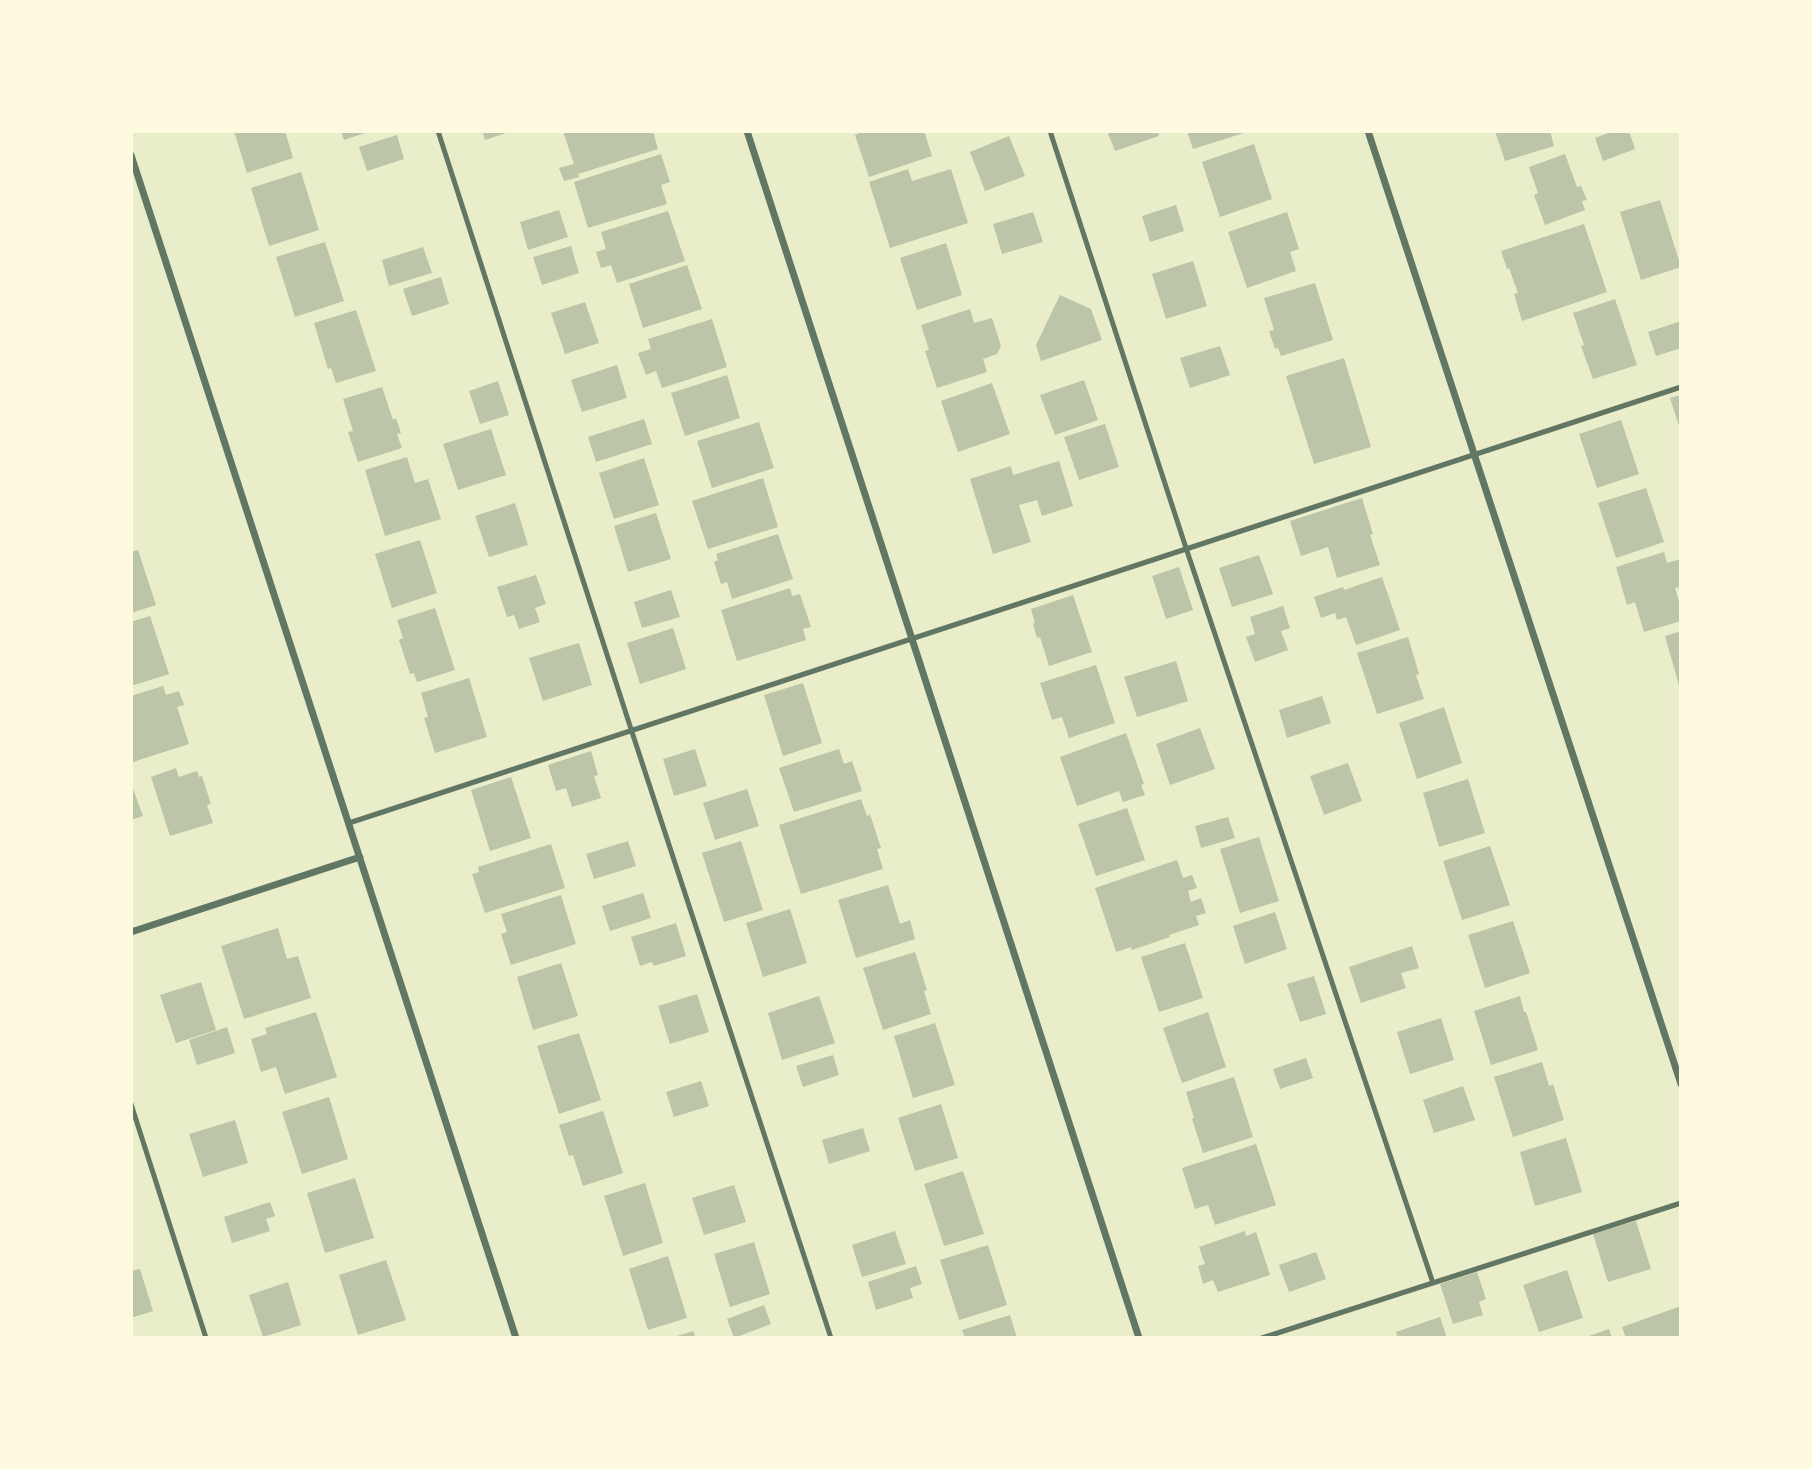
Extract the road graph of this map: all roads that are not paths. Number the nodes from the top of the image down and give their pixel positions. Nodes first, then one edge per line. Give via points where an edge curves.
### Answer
1 (438, 131) edge
2 (747, 131) edge
3 (1050, 131) edge
4 (1368, 131) edge
5 (131, 155) edge
6 (1681, 387) edge
7 (1474, 455) junction
8 (1186, 548) junction
9 (912, 639) junction
10 (631, 729) junction
11 (349, 823) junction
12 (360, 857) junction
13 (131, 932) edge
14 (1681, 1084) edge
15 (131, 1104) edge
16 (1681, 1203) edge
17 (1433, 1283) junction
18 (206, 1338) edge
19 (516, 1338) edge
20 (831, 1338) edge
21 (1139, 1338) edge
22 (1262, 1338) edge

1 - 10 lane
2 - 9 street
3 - 8 lane
4 - 7 street
5 - 11 street
6 - 7 lane
7 - 8 lane
7 - 14 street
8 - 9 lane
8 - 17 lane
9 - 10 lane
9 - 21 street
10 - 11 lane
10 - 20 lane
11 - 12 street
12 - 13 street
12 - 19 street
15 - 18 lane
16 - 17 lane
17 - 22 lane

